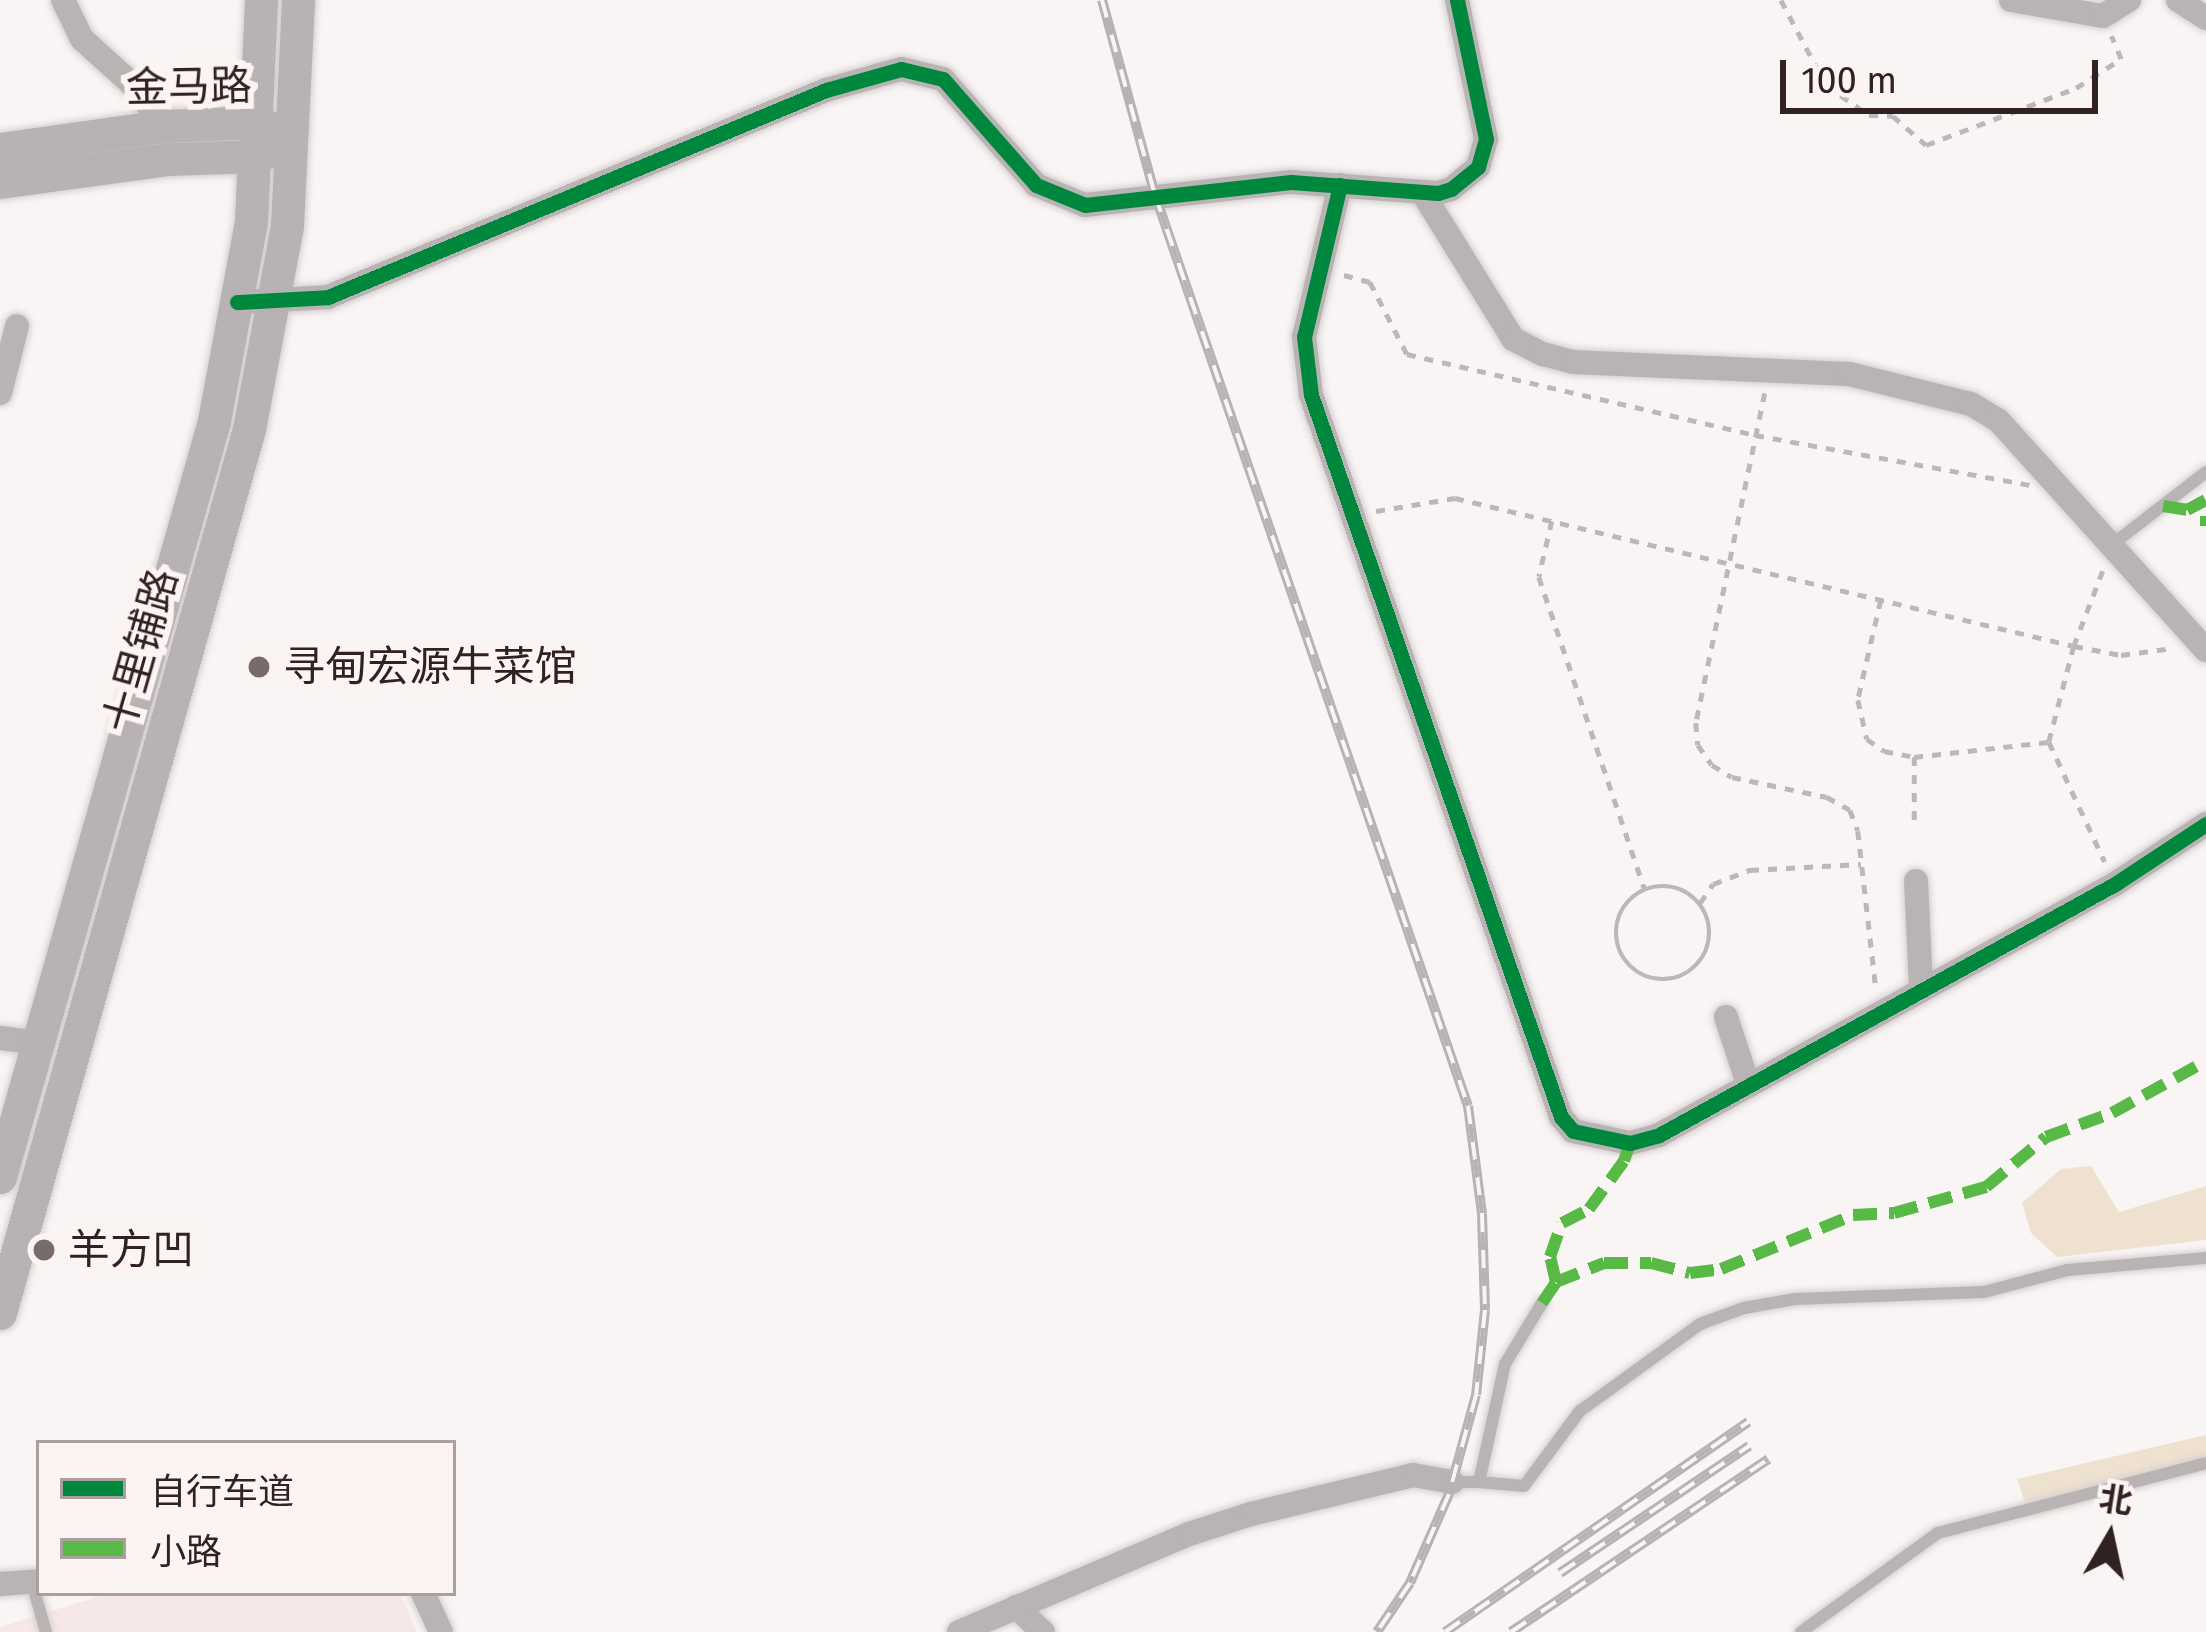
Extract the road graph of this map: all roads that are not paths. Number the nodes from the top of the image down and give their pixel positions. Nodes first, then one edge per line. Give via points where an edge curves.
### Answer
1 (63, 0) edge
2 (261, 0) edge
3 (298, 0) edge
4 (1457, 0) edge
5 (2011, 0) edge
6 (2129, 0) edge
7 (2178, 0) edge
8 (2206, 18) edge
9 (164, 126) junction
10 (258, 139) junction
11 (295, 142) junction
12 (0, 148) edge
13 (0, 182) edge
14 (1340, 185) junction
15 (1422, 192) junction
16 (237, 302) junction
17 (274, 304) junction
18 (17, 326) dead end
19 (0, 393) edge
20 (2206, 472) edge
21 (2114, 543) junction
22 (2201, 644) edge
23 (2206, 824) edge
24 (1916, 881) dead end
25 (1921, 987) junction
26 (1726, 1017) dead end
27 (0, 1037) edge
28 (38, 1042) junction
29 (1748, 1084) junction
30 (0, 1177) edge
31 (2206, 1258) edge
32 (1542, 1303) dead end
33 (0, 1313) edge
34 (2206, 1463) edge
35 (1478, 1481) junction
36 (1452, 1482) joint
37 (35, 1581) edge
38 (0, 1584) edge
39 (38, 1596) edge
40 (424, 1596) edge
41 (1016, 1607) junction
42 (46, 1632) edge
43 (441, 1632) edge
44 (959, 1632) edge
45 (1043, 1632) edge
46 (1802, 1632) edge

1 - 9 street via 82,39
2 - 10 main road, 十里铺路
3 - 11 main road, 十里铺路
4 - 15 street via 1486,140 1467,178
5 - 6 street via 2104,16
7 - 8 street
9 - 10 main road, 金马路
9 - 12 main road, 金马路
10 - 11 main road, 金马路
10 - 13 main road, 金马路
10 - 16 main road, 十里铺路
11 - 17 main road, 十里铺路
14 - 15 street
14 - 17 street via 1208,188 1085,205 1036,185 943,79 901,69 826,90 328,297
14 - 29 street via 1305,364 1561,1117 1573,1131 1630,1143
15 - 21 street via 1513,339 1572,362 1849,374 1971,404 1998,420
16 - 17 street
16 - 28 main road, 十里铺路 via 203,463
17 - 33 main road, 十里铺路 via 221,535
18 - 19 street
20 - 21 lane
21 - 22 street
23 - 25 street via 2115,884
24 - 25 street
25 - 29 street
26 - 29 street
27 - 28 street
28 - 30 main road, 十里铺路
31 - 35 lane via 2068,1270 1984,1292 1744,1308 1700,1324 1580,1411 1524,1486
32 - 35 lane via 1505,1364
34 - 46 lane via 1938,1533
35 - 36 lane
36 - 41 street via 1413,1475 1251,1514
37 - 38 street
39 - 42 lane
40 - 43 street
41 - 44 street
41 - 45 street

